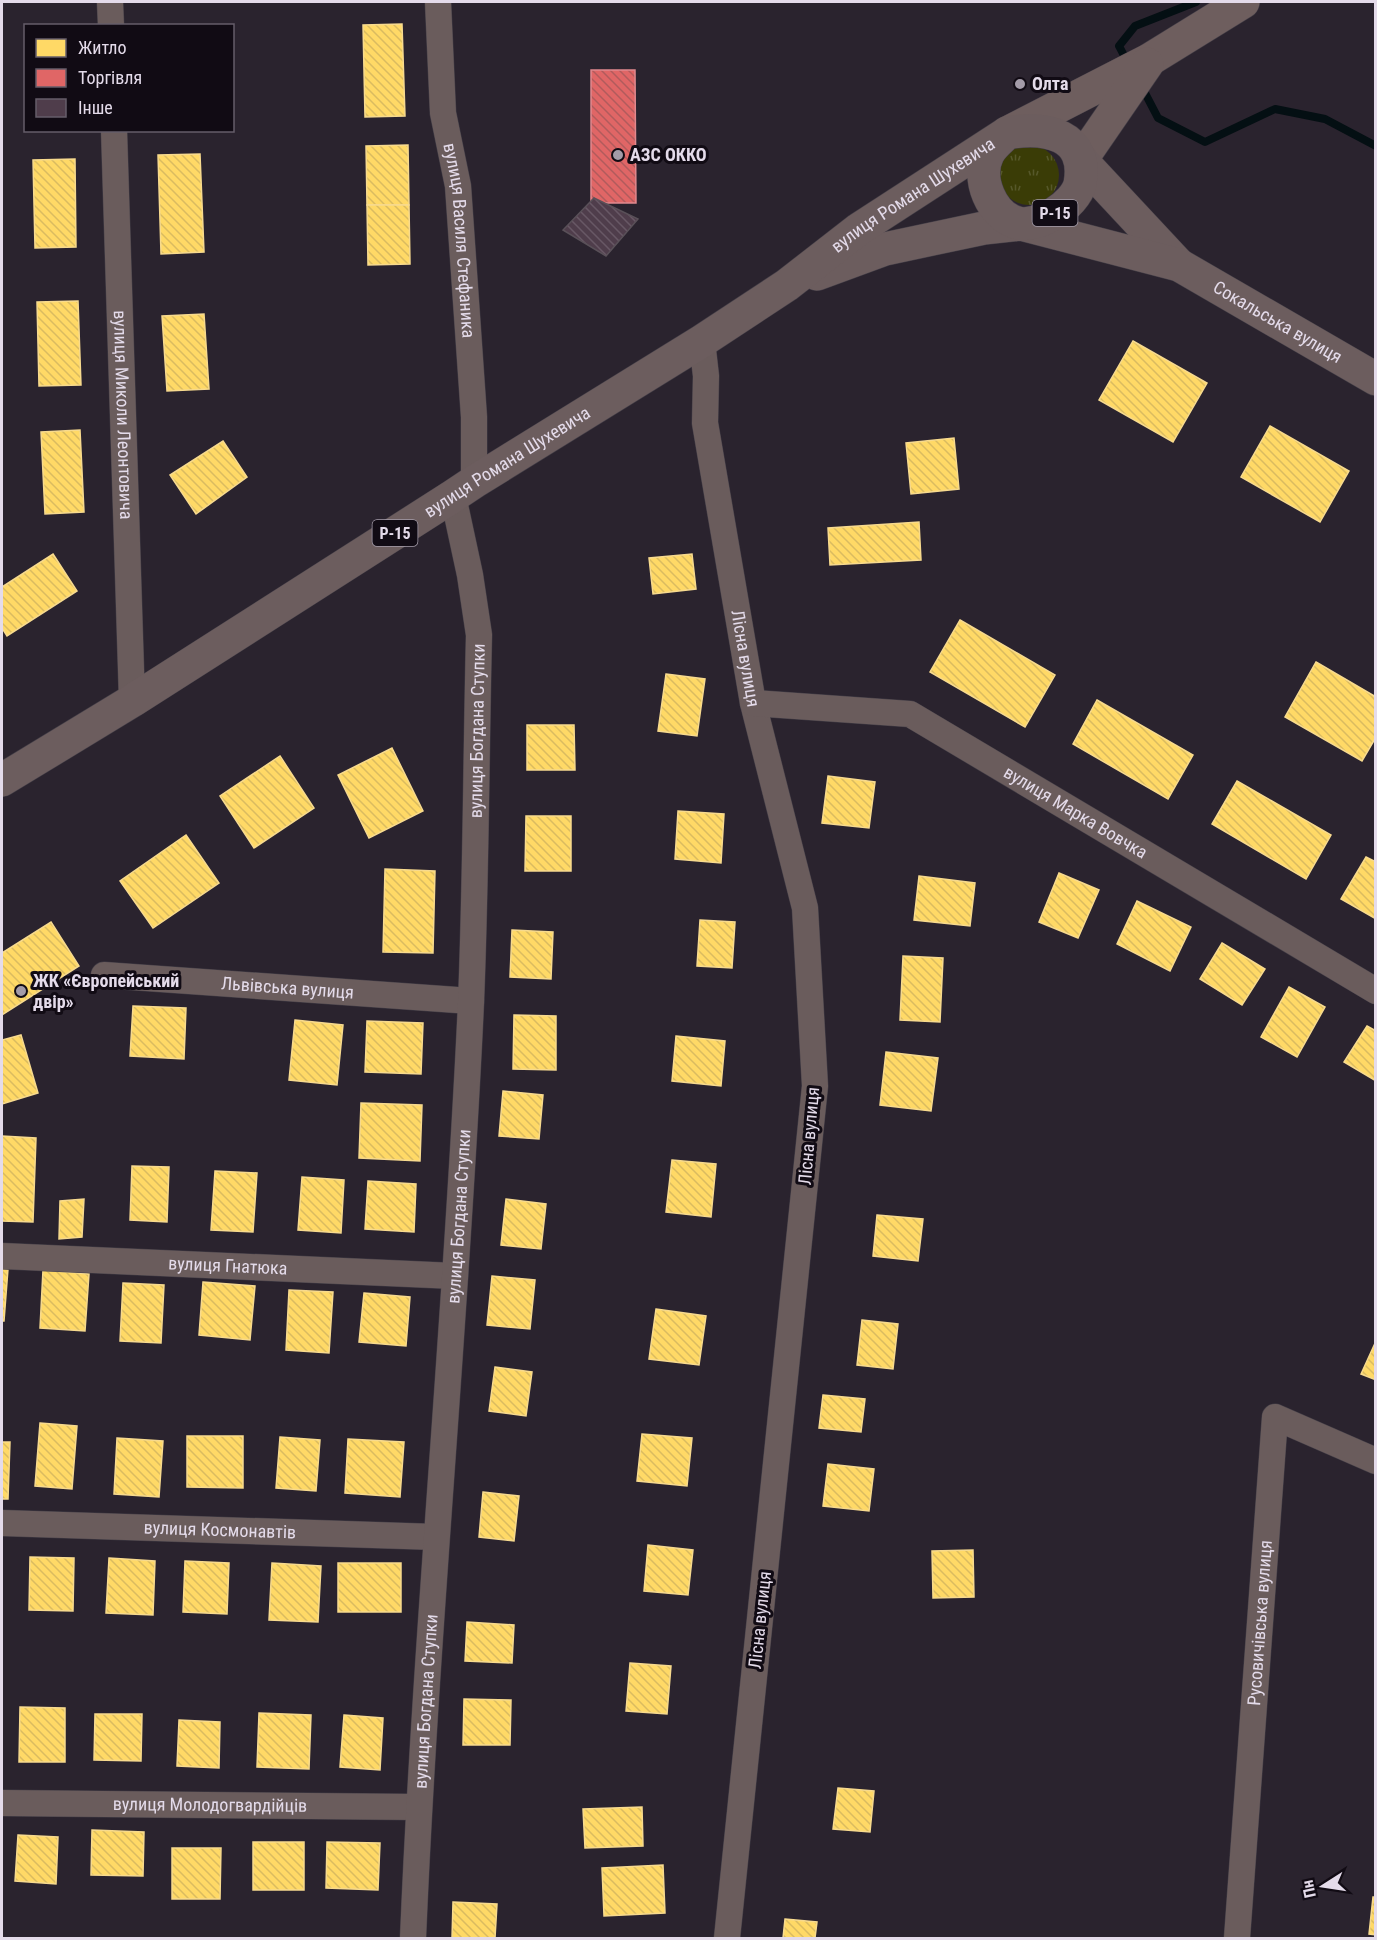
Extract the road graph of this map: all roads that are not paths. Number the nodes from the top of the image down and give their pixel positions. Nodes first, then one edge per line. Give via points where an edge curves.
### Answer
1 (110, 2) edge
2 (438, 2) edge
3 (1243, 2) edge
4 (111, 24) edge
5 (1149, 60) junction
6 (114, 132) edge
7 (1007, 134) junction
8 (1081, 160) junction
9 (1021, 224) junction
10 (1179, 265) junction
11 (787, 285) junction
12 (702, 341) junction
13 (1376, 379) edge
14 (464, 489) junction
15 (132, 701) junction
16 (753, 703) junction
17 (2, 780) edge
18 (104, 975) dead end
19 (1376, 991) edge
20 (471, 1001) junction
21 (2, 1256) edge
22 (455, 1276) junction
23 (1376, 1461) edge
24 (2, 1523) edge
25 (436, 1537) junction
26 (2, 1803) edge
27 (418, 1807) junction
28 (413, 1938) edge
29 (726, 1938) edge
30 (1237, 1938) edge

1 - 4 street
2 - 14 street, вулиця Василя Стефаника via 443,113 458,186 474,417
3 - 5 main road
5 - 7 main road
5 - 8 main road
6 - 15 street, вулиця Миколи Леонтовича
7 - 8 main road, Р-15 via 1032,129 1055,134 1071,145
7 - 9 main road, Р-15 via 988,154 984,167 987,192 1001,213
7 - 11 main road, вулиця Романа Шухевича / Р-15 via 859,229
8 - 9 main road, Р-15 via 1080,183 1070,203 1054,214
8 - 10 main road, Р-15
9 - 10 main road, Р-15
9 - 11 main road, Р-15 via 885,249
10 - 13 main road, Сокальська вулиця / Р-15
11 - 12 main road, вулиця Романа Шухевича / Р-15
12 - 14 main road, вулиця Романа Шухевича / Р-15
12 - 16 street, Лісна вулиця via 705,423
14 - 15 main road, вулиця Романа Шухевича / Р-15
14 - 20 street, вулиця Богдана Ступки via 479,635
15 - 17 main road, вулиця Романа Шухевича / Р-15
16 - 19 street, вулиця Марка Вовчка via 910,714
16 - 29 street, Лісна вулиця via 805,908 815,1086
18 - 20 street, Львівська вулиця
20 - 22 street, вулиця Богдана Ступки
21 - 22 street, вулиця Гнатюка
22 - 25 street, вулиця Богдана Ступки
23 - 30 street, Русовичівська вулиця via 1275,1417
24 - 25 street, вулиця Космонавтів
25 - 27 street, вулиця Богдана Ступки
26 - 27 street, вулиця Молодогвардійців
27 - 28 street, вулиця Богдана Ступки

